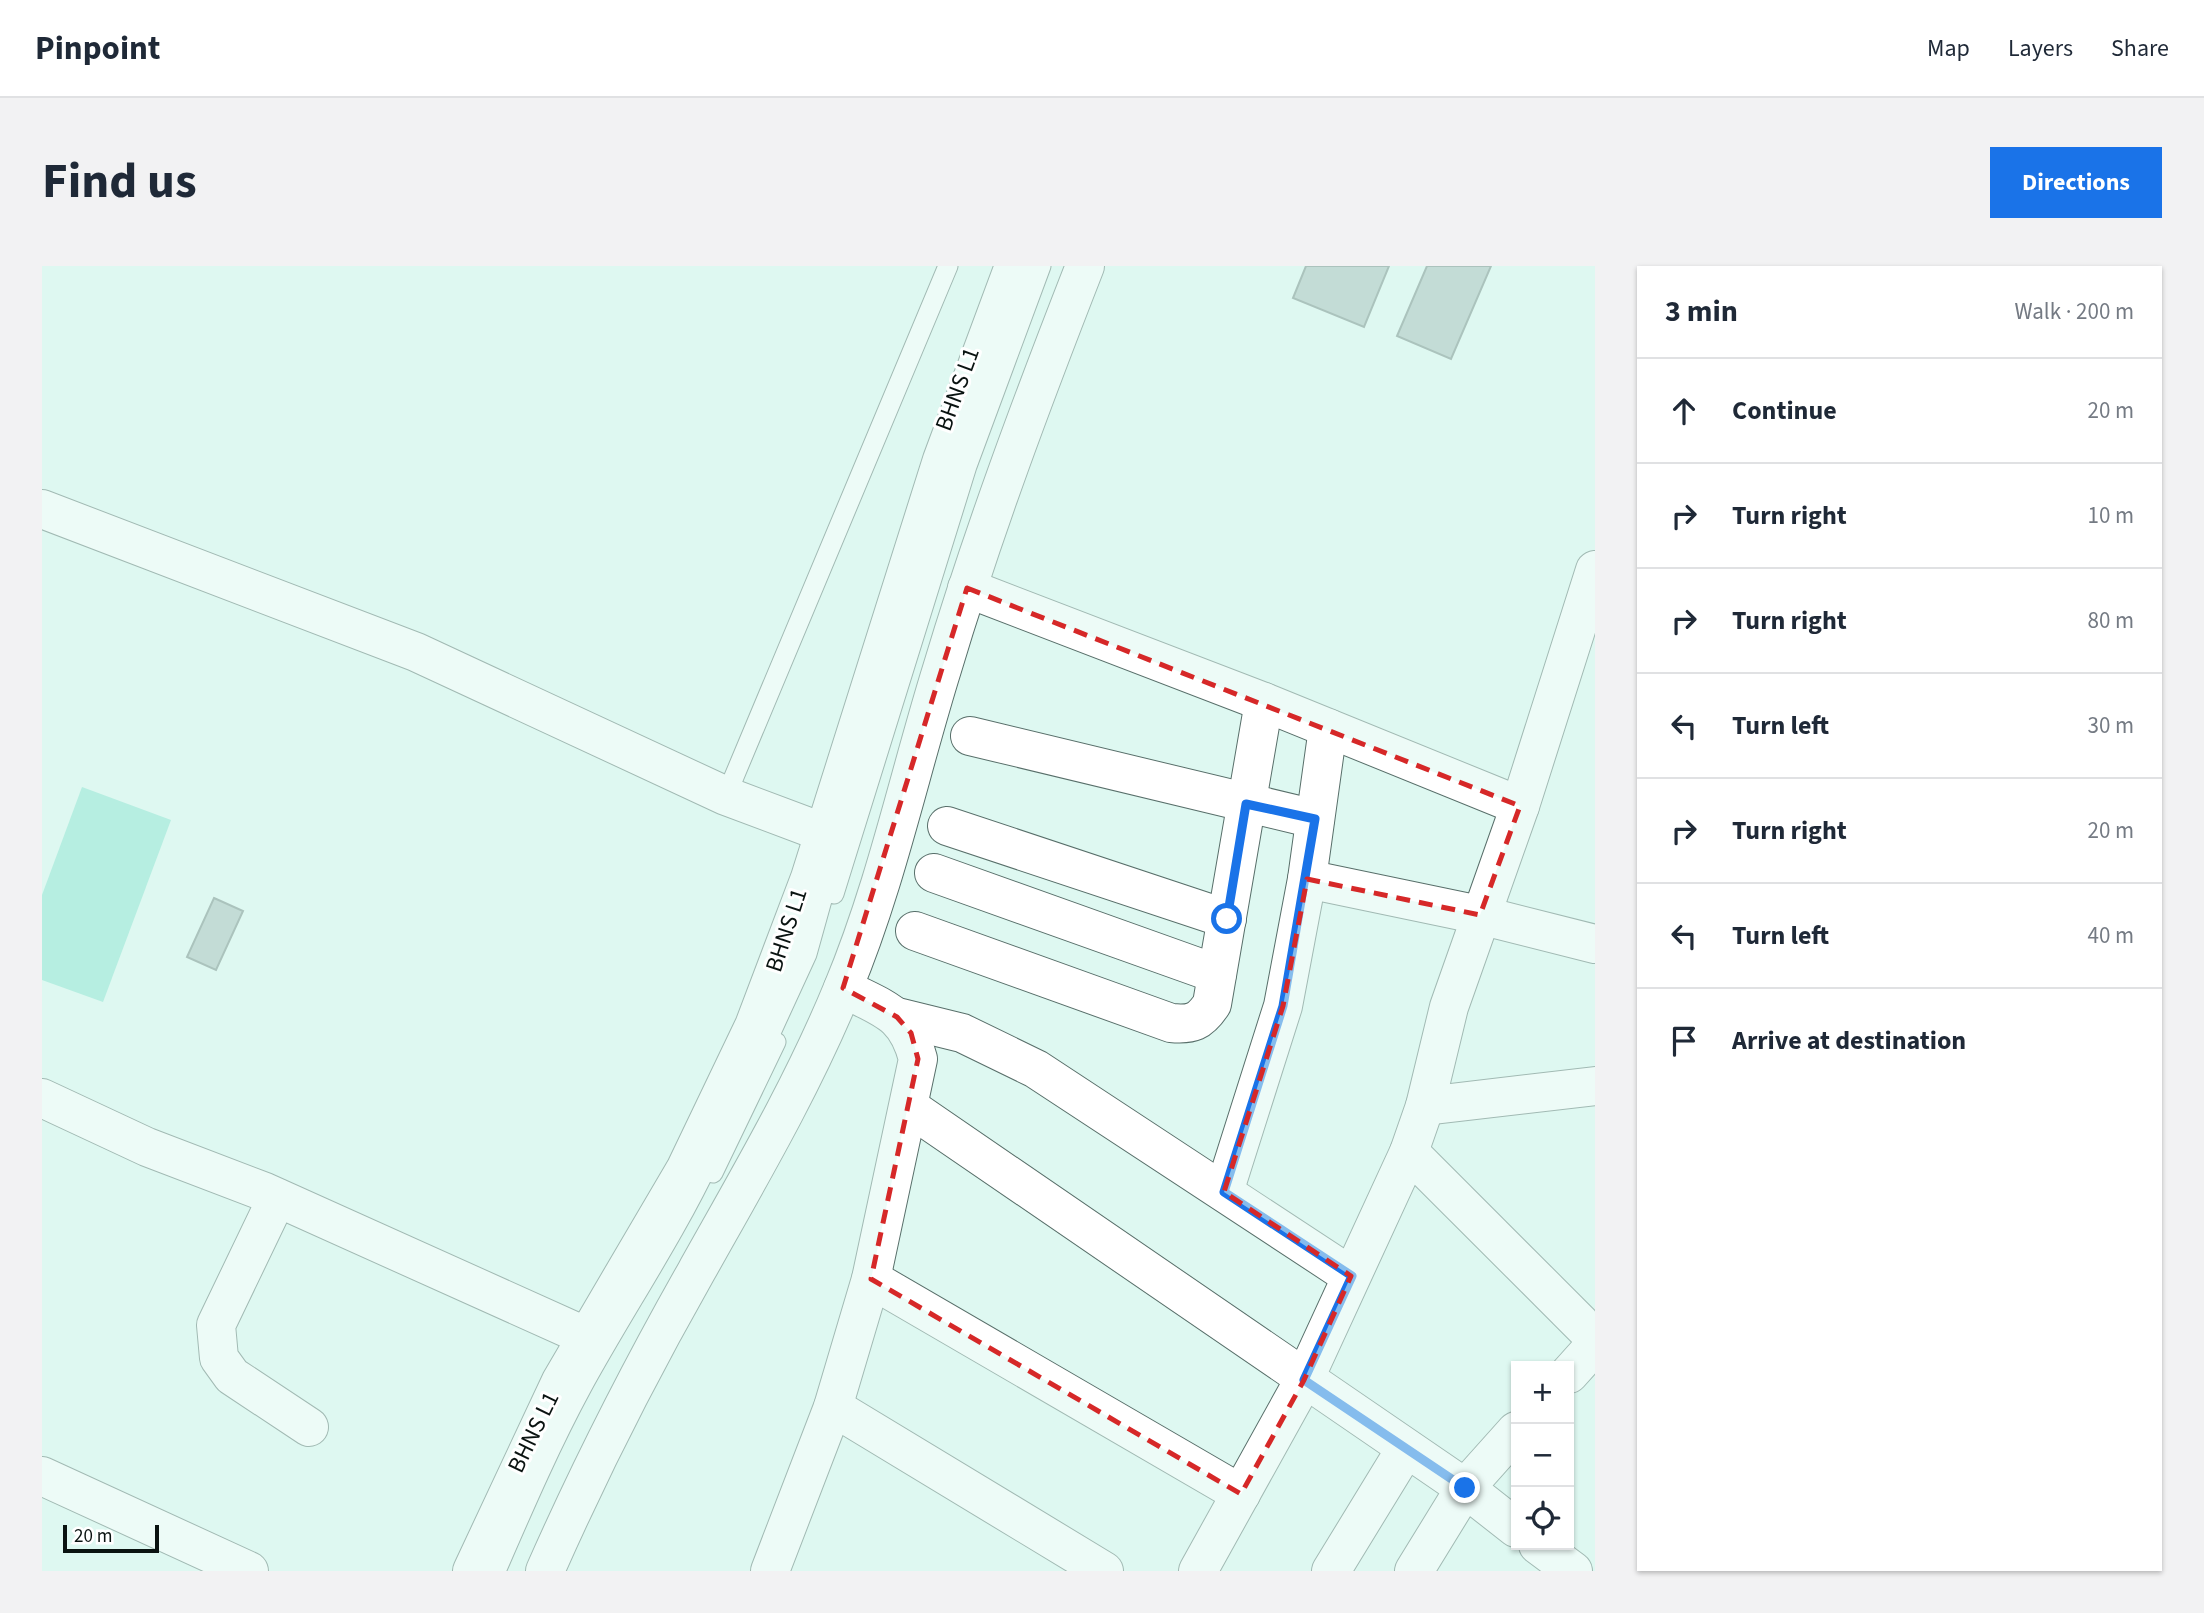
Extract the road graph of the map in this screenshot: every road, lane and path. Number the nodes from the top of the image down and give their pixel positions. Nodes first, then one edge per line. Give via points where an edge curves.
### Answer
1 (948, 266) edge
2 (1014, 266) edge
3 (1031, 266) edge
4 (1041, 266) edge
5 (1084, 266) edge
6 (42, 509) edge
7 (1595, 570) edge
8 (967, 588) junction
9 (1264, 702) junction
10 (1328, 728) junction
11 (970, 736) dead end
12 (726, 796) junction
13 (1246, 804) junction
14 (1520, 806) junction
15 (1315, 819) junction
16 (947, 826) dead end
17 (822, 832) junction
18 (934, 873) dead end
19 (1307, 879) junction
20 (1480, 915) junction
21 (1227, 919) junction
22 (915, 931) dead end
23 (1595, 944) edge
24 (1217, 974) junction
25 (843, 988) junction
26 (897, 1017) junction
27 (1595, 1086) edge
28 (42, 1098) edge
29 (1425, 1106) junction
30 (909, 1107) junction
31 (1409, 1152) junction
32 (1224, 1192) junction
33 (278, 1198) junction
34 (1352, 1276) junction
35 (870, 1279) junction
36 (585, 1336) junction
37 (1595, 1338) edge
38 (1595, 1345) edge
39 (1574, 1368) edge
40 (1304, 1380) junction
41 (833, 1407) junction
42 (309, 1427) dead end
43 (1511, 1437) edge
44 (1405, 1450) junction
45 (42, 1476) edge
46 (1465, 1488) junction
47 (1241, 1494) junction
48 (1541, 1553) edge
49 (773, 1570) edge
50 (249, 1571) edge
51 (472, 1571) edge
52 (496, 1571) edge
53 (506, 1571) edge
54 (545, 1571) edge
55 (1104, 1571) edge
56 (1198, 1571) edge
57 (1331, 1571) edge
58 (1414, 1571) edge

1 - 12 lane
2 - 17 street via 942,460
3 - 52 lane, BHNS L1 via 970,425 853,791 807,954 692,1200 582,1387
4 - 53 lane, BHNS L1 via 967,466 867,796 801,989 702,1195 544,1484
5 - 8 street
6 - 12 street via 416,652
7 - 14 street
8 - 9 street
8 - 25 street via 884,873
9 - 10 street
9 - 13 street
10 - 14 street
10 - 15 street
11 - 13 street
12 - 17 street
13 - 15 street
13 - 21 street
14 - 20 street
15 - 19 street
16 - 21 street
17 - 36 street via 784,952 722,1098 679,1180
18 - 24 street
19 - 20 street
19 - 32 street via 1283,1006
20 - 23 street
20 - 29 street
21 - 24 street
22 - 24 street via 1171,1023 1189,1025 1203,1018 1212,1004
25 - 26 street
25 - 54 street via 789,1106 617,1419
26 - 30 street via 911,1033 918,1059
26 - 32 street via 962,1033 1037,1069
27 - 29 street
28 - 33 street via 146,1147
29 - 31 street
30 - 35 street
30 - 40 street
31 - 34 street
31 - 37 street
32 - 34 street
33 - 36 street
33 - 42 street via 216,1325 219,1358 232,1376
34 - 40 street
35 - 41 street
35 - 47 street
36 - 51 street via 521,1461
38 - 39 street
40 - 44 street
40 - 47 street
41 - 49 street
41 - 55 street
43 - 46 street
44 - 46 street
44 - 57 street
45 - 50 street
46 - 48 street
46 - 58 street
47 - 56 street

